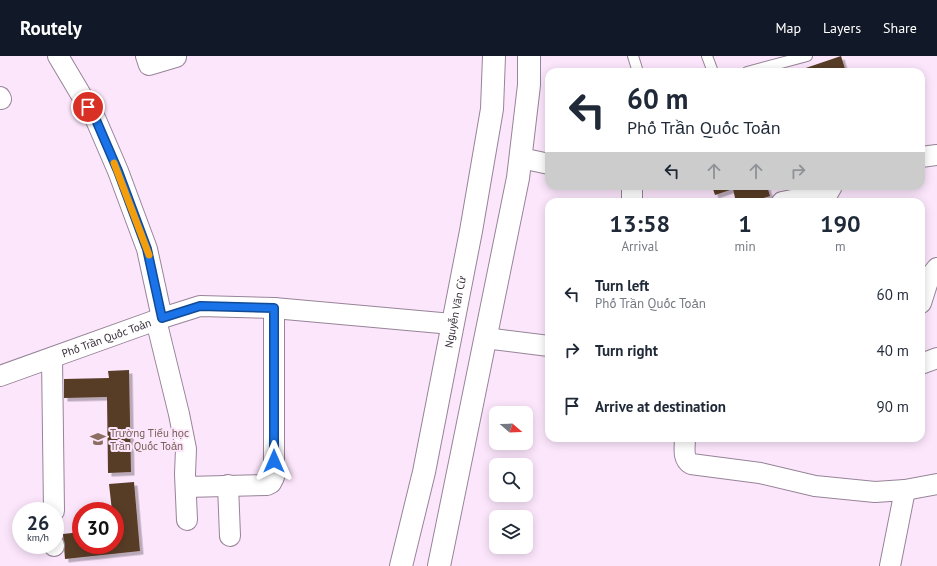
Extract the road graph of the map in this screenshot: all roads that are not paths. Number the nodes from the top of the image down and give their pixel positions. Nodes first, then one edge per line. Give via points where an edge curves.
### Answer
1 (58, 56) edge
2 (146, 56) edge
3 (494, 56) edge
4 (529, 56) edge
5 (632, 56) edge
6 (707, 56) edge
7 (807, 56) edge
8 (176, 57) edge
9 (636, 68) edge
10 (712, 68) edge
11 (762, 68) edge
12 (937, 155) edge
13 (925, 156) edge
14 (520, 158) junction
15 (545, 163) edge
16 (829, 194) edge
17 (806, 198) edge
18 (937, 268) edge
19 (925, 290) edge
20 (274, 308) junction
21 (159, 319) junction
22 (452, 324) junction
23 (485, 338) junction
24 (545, 346) edge
25 (52, 358) junction
26 (937, 358) edge
27 (925, 362) edge
28 (0, 376) edge
29 (685, 442) edge
30 (937, 484) edge
31 (228, 485) junction
32 (186, 486) junction
33 (905, 490) junction
34 (54, 502) edge
35 (187, 520) dead end
36 (230, 536) dead end
37 (401, 566) edge
38 (439, 566) edge
39 (890, 566) edge

1 - 21 street via 96,120 118,171 147,249
2 - 8 street via 149,65
3 - 22 main road, Nguyễn Văn Cừ via 492,109
4 - 14 main road via 529,85
5 - 9 lane
6 - 10 lane
7 - 11 lane
12 - 13 street
14 - 15 street
14 - 23 main road
16 - 17 street
18 - 19 street via 929,278
20 - 21 street, Phố Trần Quốc Toản via 200,306
20 - 22 street, Phố Trần Quốc Toản
20 - 31 street via 274,477 267,485
21 - 25 street, Phố Trần Quốc Toản
21 - 32 street via 186,449
22 - 37 main road, Nguyễn Văn Cừ via 424,472
23 - 24 street
23 - 38 main road
25 - 28 street, Phố Trần Quốc Toản
25 - 34 street
26 - 27 street
29 - 33 street via 685,458 691,464 760,473 815,486 875,492
30 - 33 street
31 - 32 street
31 - 36 street
32 - 35 street
33 - 39 street

